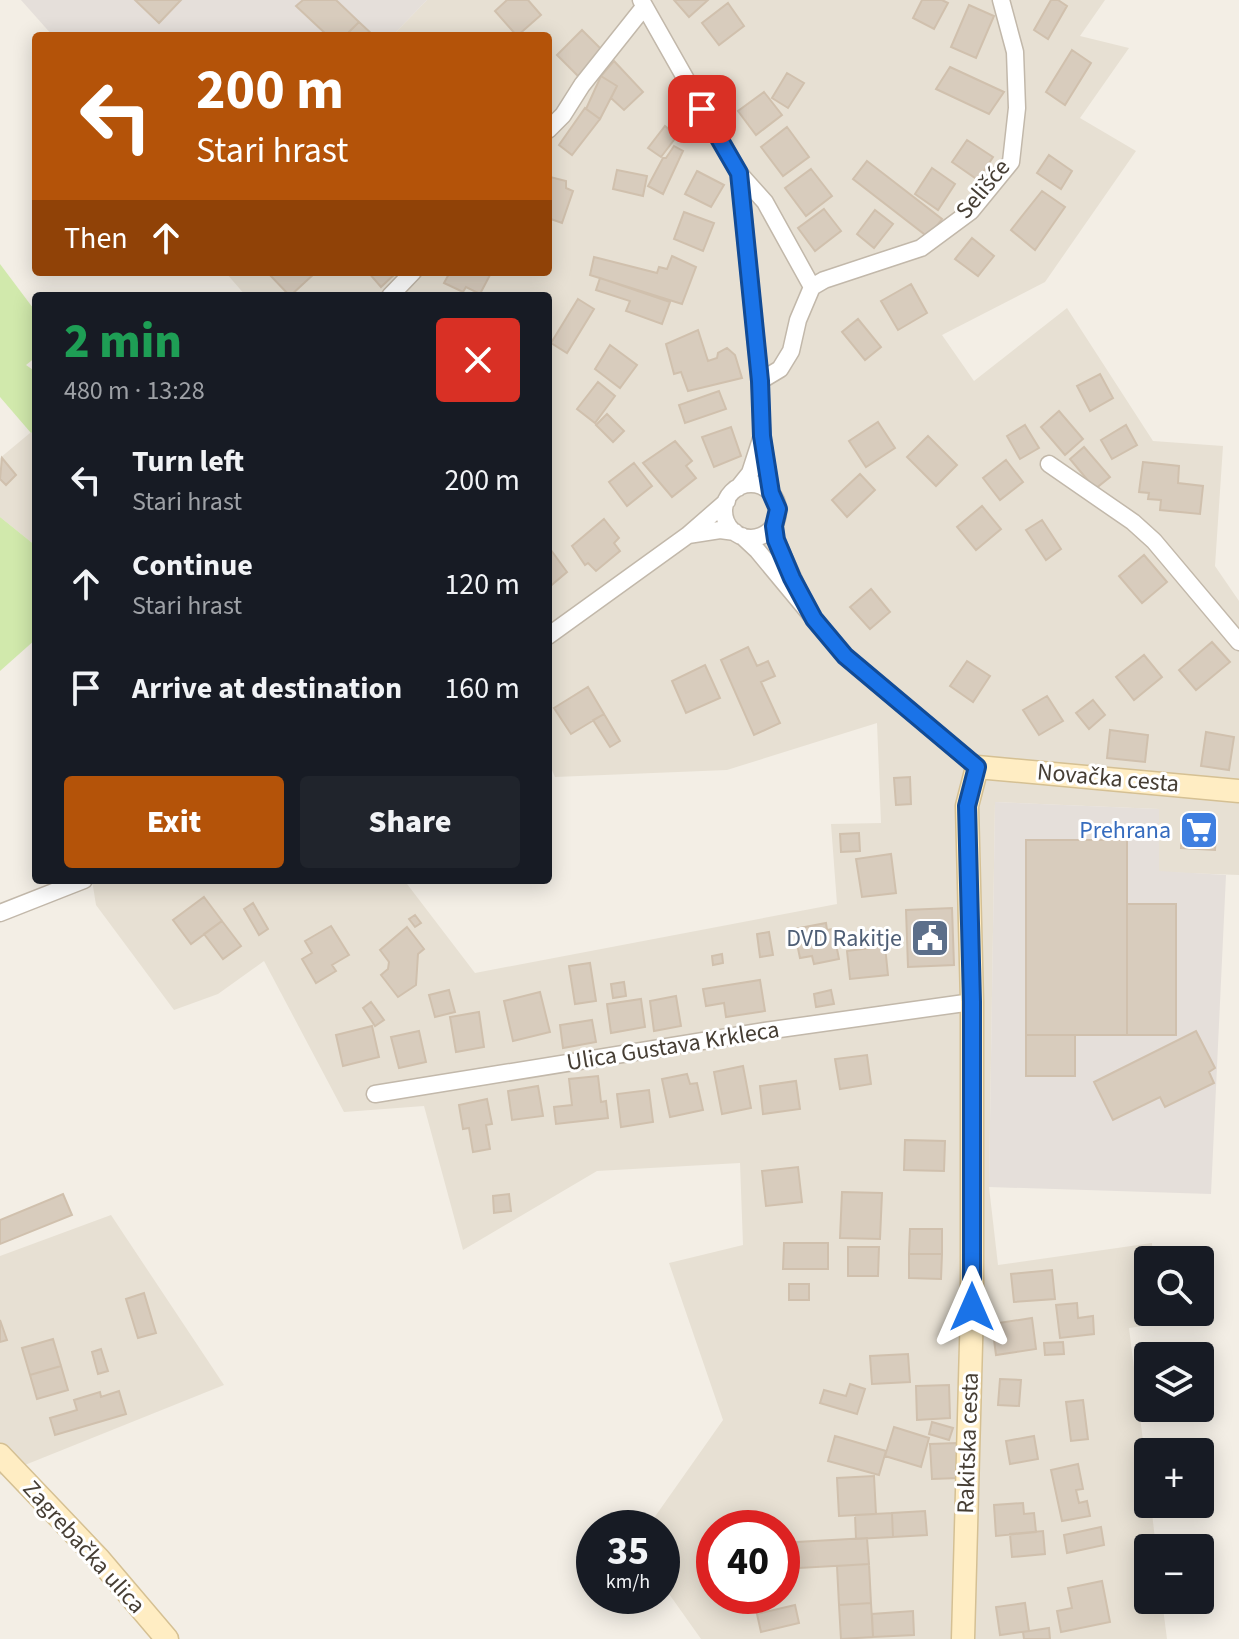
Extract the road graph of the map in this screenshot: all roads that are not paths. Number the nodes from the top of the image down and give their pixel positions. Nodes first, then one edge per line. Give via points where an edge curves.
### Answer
1 (1001, 0) edge
2 (642, 4) edge
3 (552, 125) edge
4 (739, 173) junction
5 (409, 276) edge
6 (812, 287) junction
7 (394, 292) edge
8 (760, 381) junction
9 (762, 436) junction
10 (1049, 464) dead end
11 (771, 493) junction
12 (732, 494) junction
13 (774, 526) junction
14 (739, 534) junction
15 (688, 535) junction
16 (814, 619) junction
17 (552, 633) edge
18 (1239, 642) edge
19 (977, 767) junction
20 (1239, 791) edge
21 (74, 884) edge
22 (0, 913) edge
23 (972, 1002) junction
24 (375, 1094) dead end
25 (0, 1455) edge
26 (167, 1639) edge
27 (963, 1639) edge

1 - 6 street, Selišće via 1015,52 1017,108 1011,162 971,211 921,248
2 - 3 street
2 - 4 street
4 - 6 street via 765,202
4 - 8 street
5 - 7 street
6 - 8 street via 791,351 780,369
8 - 9 street
9 - 11 street
9 - 12 street via 750,473
10 - 18 street via 1144,531
11 - 12 street via 755,485
11 - 13 street via 778,509
12 - 14 street via 725,518
12 - 15 street
13 - 14 street via 760,537
13 - 16 street via 792,578
14 - 15 street via 720,530
14 - 16 street
15 - 17 street
16 - 19 street via 845,656
19 - 20 street, Novačka cesta
19 - 23 street, Rakitska cesta via 967,806
21 - 22 street
23 - 24 street, Ulica Gustava Krkleca
23 - 27 street, Rakitska cesta via 972,1307
25 - 26 street, Zagrebačka ulica

